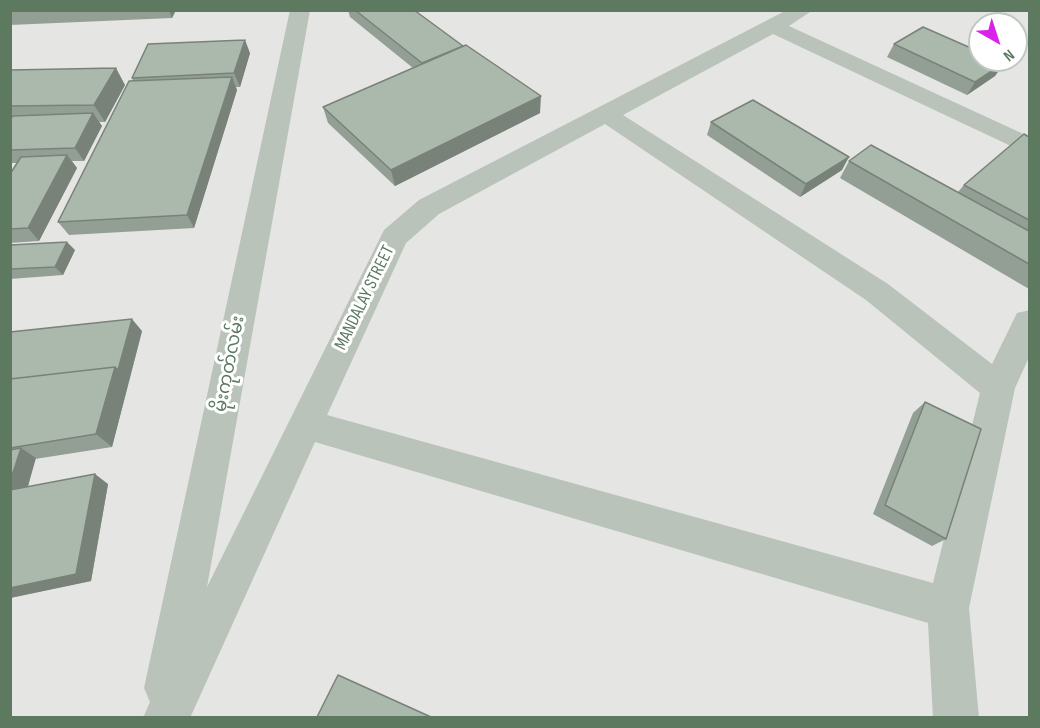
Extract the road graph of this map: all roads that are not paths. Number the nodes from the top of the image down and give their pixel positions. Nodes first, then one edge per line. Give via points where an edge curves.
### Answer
1 (300, 10) edge
2 (802, 10) edge
3 (773, 26) junction
4 (604, 114) junction
5 (1029, 147) edge
6 (1028, 322) edge
7 (998, 388) junction
8 (304, 424) junction
9 (948, 608) junction
10 (160, 717) edge
11 (166, 717) edge
12 (956, 717) edge

1 - 10 street, မိုးကုတ်လမ်း
2 - 3 street, MANDALAY STREET
3 - 4 street, MANDALAY STREET
3 - 5 street
4 - 7 street via 878,292
4 - 8 street, MANDALAY STREET via 429,207 394,237
6 - 7 street
7 - 9 street
8 - 9 street
8 - 11 street, MANDALAY STREET
9 - 12 street

